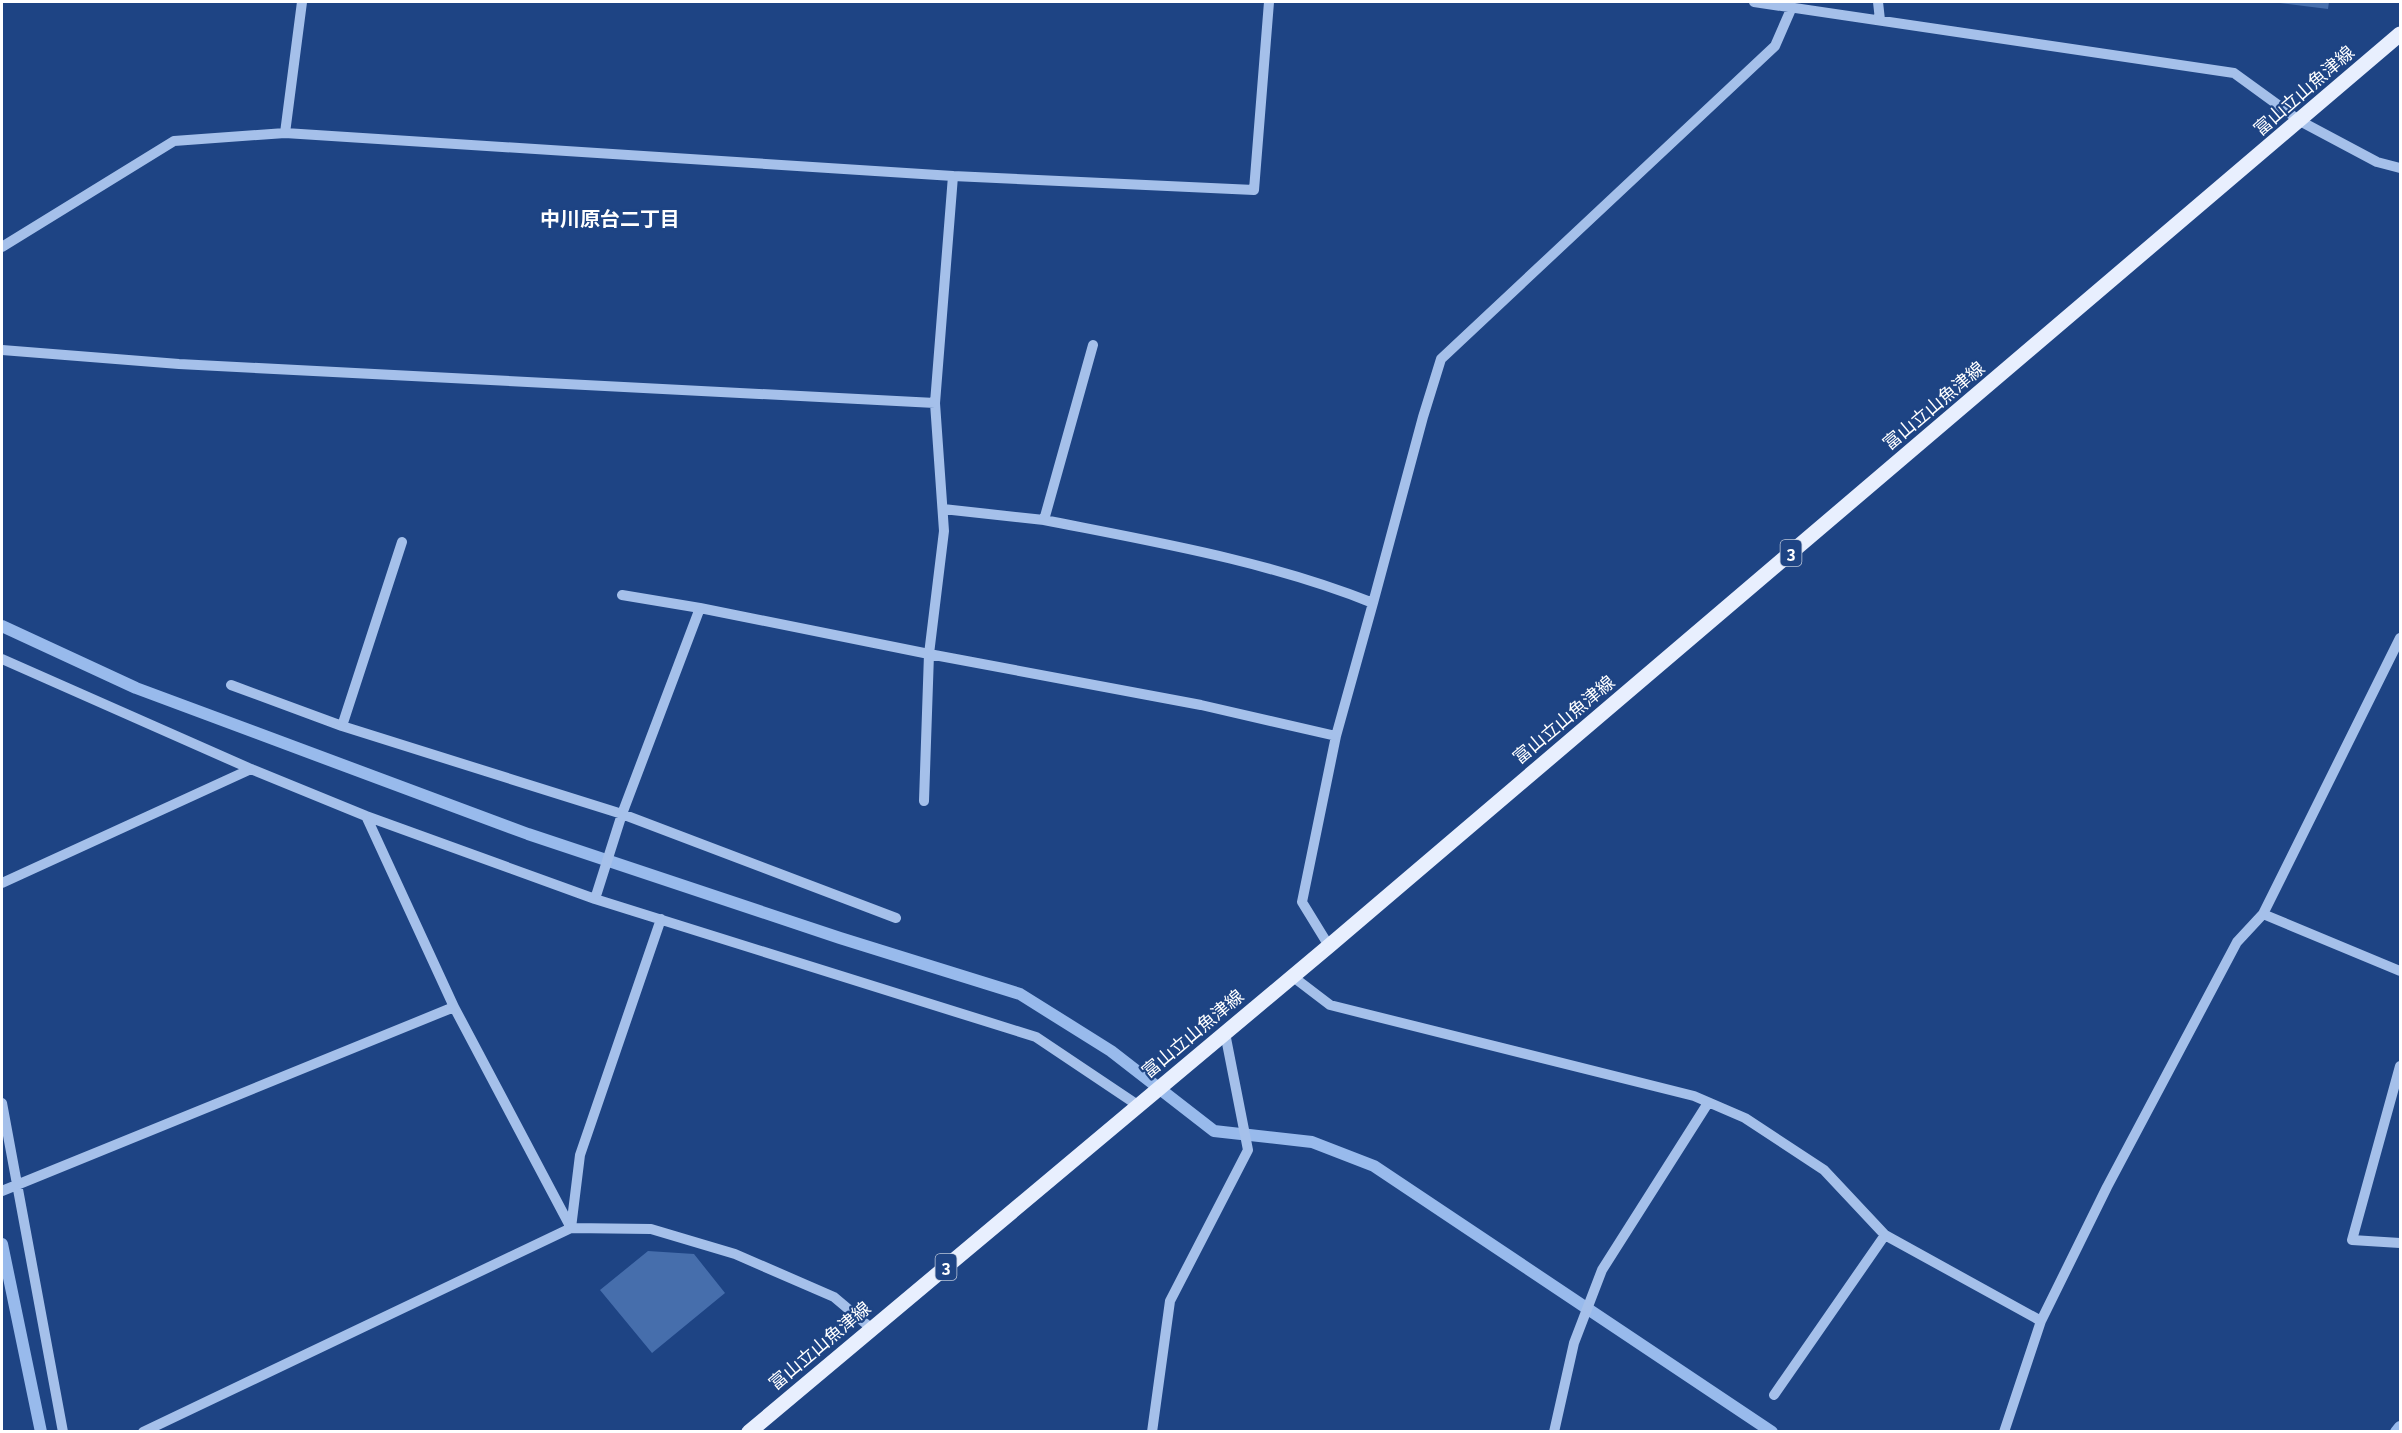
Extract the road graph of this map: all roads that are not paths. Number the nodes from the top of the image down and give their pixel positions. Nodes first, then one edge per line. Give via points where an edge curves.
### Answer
1 (302, 2) edge
2 (1269, 2) edge
3 (1754, 2) edge
4 (1878, 2) edge
5 (1792, 7) junction
6 (1880, 20) junction
7 (2400, 34) edge
8 (2300, 121) junction
9 (285, 133) junction
10 (2400, 168) edge
11 (953, 176) junction
12 (2, 247) edge
13 (1093, 345) dead end
14 (2, 350) edge
15 (935, 403) junction
16 (943, 509) junction
17 (1044, 520) junction
18 (402, 542) dead end
19 (622, 595) dead end
20 (1373, 603) junction
21 (700, 608) junction
22 (2400, 638) edge
23 (929, 654) junction
24 (2, 659) edge
25 (231, 685) dead end
26 (342, 726) junction
27 (1336, 736) junction
28 (251, 769) junction
29 (924, 801) dead end
30 (622, 814) junction
31 (366, 816) junction
32 (2, 883) edge
33 (595, 899) junction
34 (2263, 914) junction
35 (896, 918) dead end
36 (661, 919) junction
37 (1329, 946) junction
38 (2400, 971) edge
39 (1292, 976) junction
40 (454, 1007) junction
41 (1225, 1033) junction
42 (2400, 1066) edge
43 (2, 1103) edge
44 (1708, 1103) junction
45 (1141, 1104) junction
46 (16, 1186) junction
47 (2, 1191) edge
48 (571, 1228) junction
49 (1885, 1236) junction
50 (2400, 1243) edge
51 (2041, 1321) junction
52 (872, 1329) junction
53 (1774, 1395) dead end
54 (63, 1431) edge
55 (143, 1431) edge
56 (748, 1431) edge
57 (1152, 1431) edge
58 (1554, 1431) edge
59 (2004, 1431) edge

1 - 9 street
2 - 11 street via 1254,190
3 - 5 street
4 - 6 street
5 - 6 street
5 - 20 street via 1775,46 1442,359
6 - 8 street via 2234,73
7 - 8 main road, 富山立山魚津線 / 3
8 - 10 street via 2377,162
8 - 37 main road, 富山立山魚津線 / 3
9 - 11 street
9 - 12 street via 174,141
11 - 15 street
13 - 17 street
14 - 15 street via 179,364
15 - 16 street
16 - 17 street
16 - 23 street via 944,531
17 - 20 street via 1193,550 1311,580
18 - 26 street
19 - 21 street
20 - 27 street
21 - 23 street
21 - 30 street
22 - 34 street
23 - 27 street via 1201,705
23 - 29 street
24 - 28 street
25 - 26 street
26 - 30 street
27 - 37 street via 1302,902
28 - 31 street
28 - 32 street
30 - 33 street
30 - 35 street
31 - 33 street
31 - 40 street
33 - 36 street
34 - 38 street
34 - 51 street via 2237,942 2107,1186
36 - 45 street via 1036,1036
36 - 48 street via 580,1155
37 - 39 main road, 富山立山魚津線 / 3
39 - 41 main road, 富山立山魚津線 / 3
39 - 44 street via 1330,1005 1694,1096
40 - 46 street
40 - 48 street
41 - 45 main road, 富山立山魚津線 / 3
41 - 57 street via 1248,1150 1170,1301
42 - 50 street via 2352,1240
43 - 46 street
44 - 49 street via 1745,1118 1824,1170
44 - 58 street via 1597,1282 1578,1334
45 - 52 main road, 富山立山魚津線 / 3
46 - 47 street
46 - 54 street
48 - 52 street via 651,1229 735,1254 834,1297
48 - 55 street
49 - 51 street
49 - 53 street
51 - 59 street
52 - 56 main road, 富山立山魚津線 / 3

